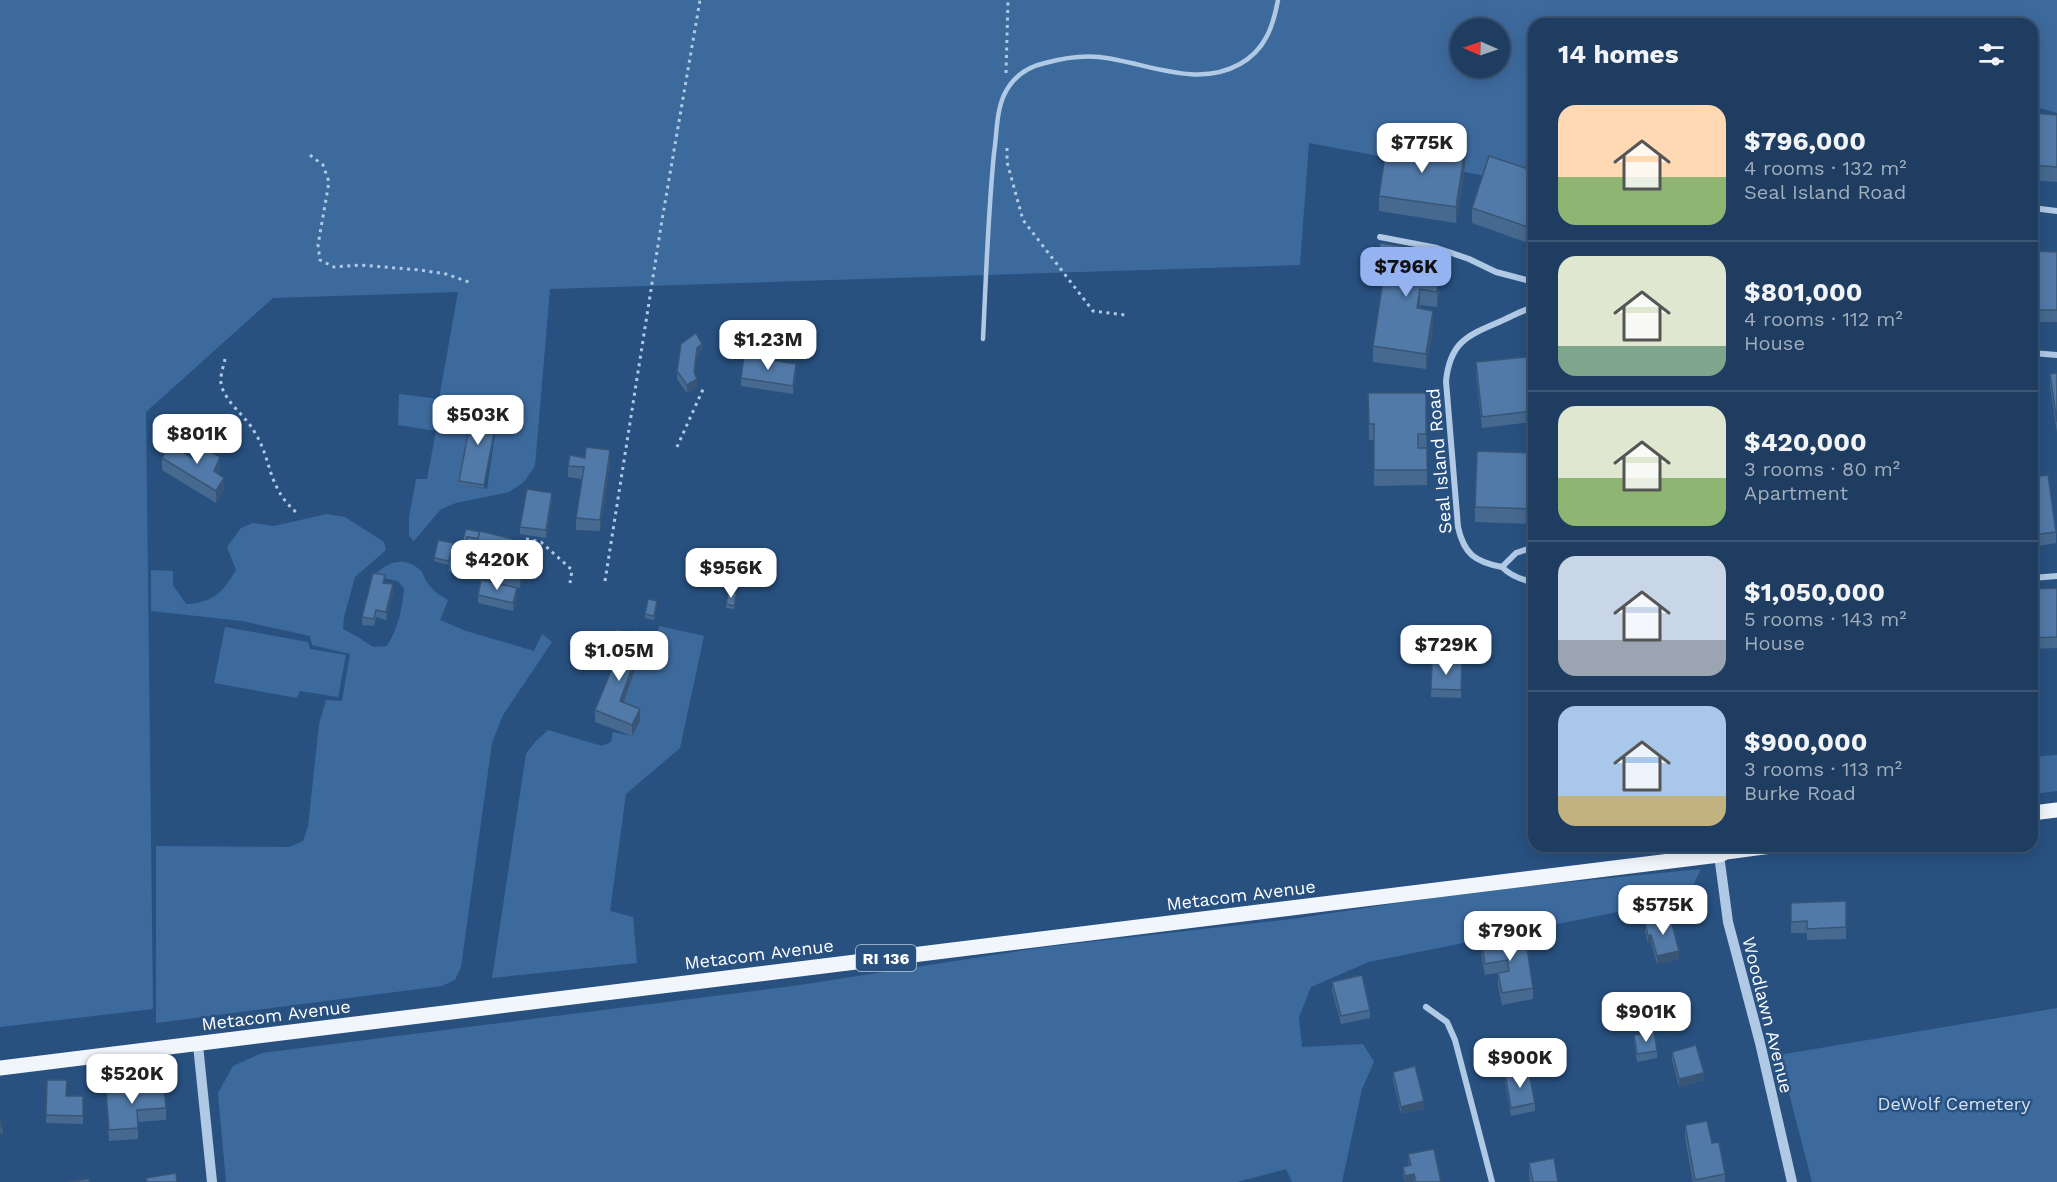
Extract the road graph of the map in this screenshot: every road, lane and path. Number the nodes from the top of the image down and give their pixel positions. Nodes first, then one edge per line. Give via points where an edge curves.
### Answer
1 (700, 0) edge
2 (1008, 0) edge
3 (1278, 0) edge
4 (1005, 94) junction
5 (1006, 140) dead end
6 (310, 155) dead end
7 (2038, 209) edge
8 (2057, 211) edge
9 (1380, 237) dead end
10 (1528, 280) edge
11 (469, 282) dead end
12 (1528, 310) edge
13 (1125, 315) dead end
14 (983, 339) dead end
15 (2038, 353) edge
16 (2057, 355) edge
17 (225, 359) dead end
18 (704, 387) dead end
19 (676, 447) dead end
20 (297, 513) dead end
21 (526, 539) dead end
22 (1528, 549) edge
23 (1502, 567) junction
24 (2057, 576) edge
25 (2038, 578) edge
26 (605, 580) dead end
27 (1528, 581) edge
28 (570, 582) dead end
29 (2057, 810) edge
30 (2038, 812) edge
31 (1696, 852) edge
32 (1723, 852) edge
33 (1426, 1007) dead end
34 (198, 1045) junction
35 (0, 1068) edge
36 (212, 1182) edge
37 (1492, 1182) edge
38 (1792, 1182) edge

1 - 26 path
2 - 4 path
3 - 4 lane via 1264,44 1250,58 1216,74 1186,74 1099,57 1065,57 1030,67
4 - 14 lane via 999,110 990,192
5 - 13 path via 1007,162 1023,220 1093,311
6 - 11 path via 323,165 329,182 318,245 320,260 334,267 420,270
7 - 8 street
9 - 10 street via 1437,248
12 - 23 street, Seal Island Road via 1472,333 1457,347 1447,369 1461,540 1482,562
15 - 16 street
17 - 20 path via 220,377 222,390 254,430 271,478 285,503
18 - 19 path
21 - 28 path via 541,542 572,570
22 - 23 street via 1516,553
23 - 27 street, Seal Island Road
24 - 25 street
29 - 30 main road
31 - 34 main road, Metacom Avenue / RI 136
32 - 38 street, Woodlawn Avenue via 1728,922
33 - 37 street via 1447,1022 1455,1040
34 - 35 main road, Metacom Avenue / RI 136
34 - 36 street

